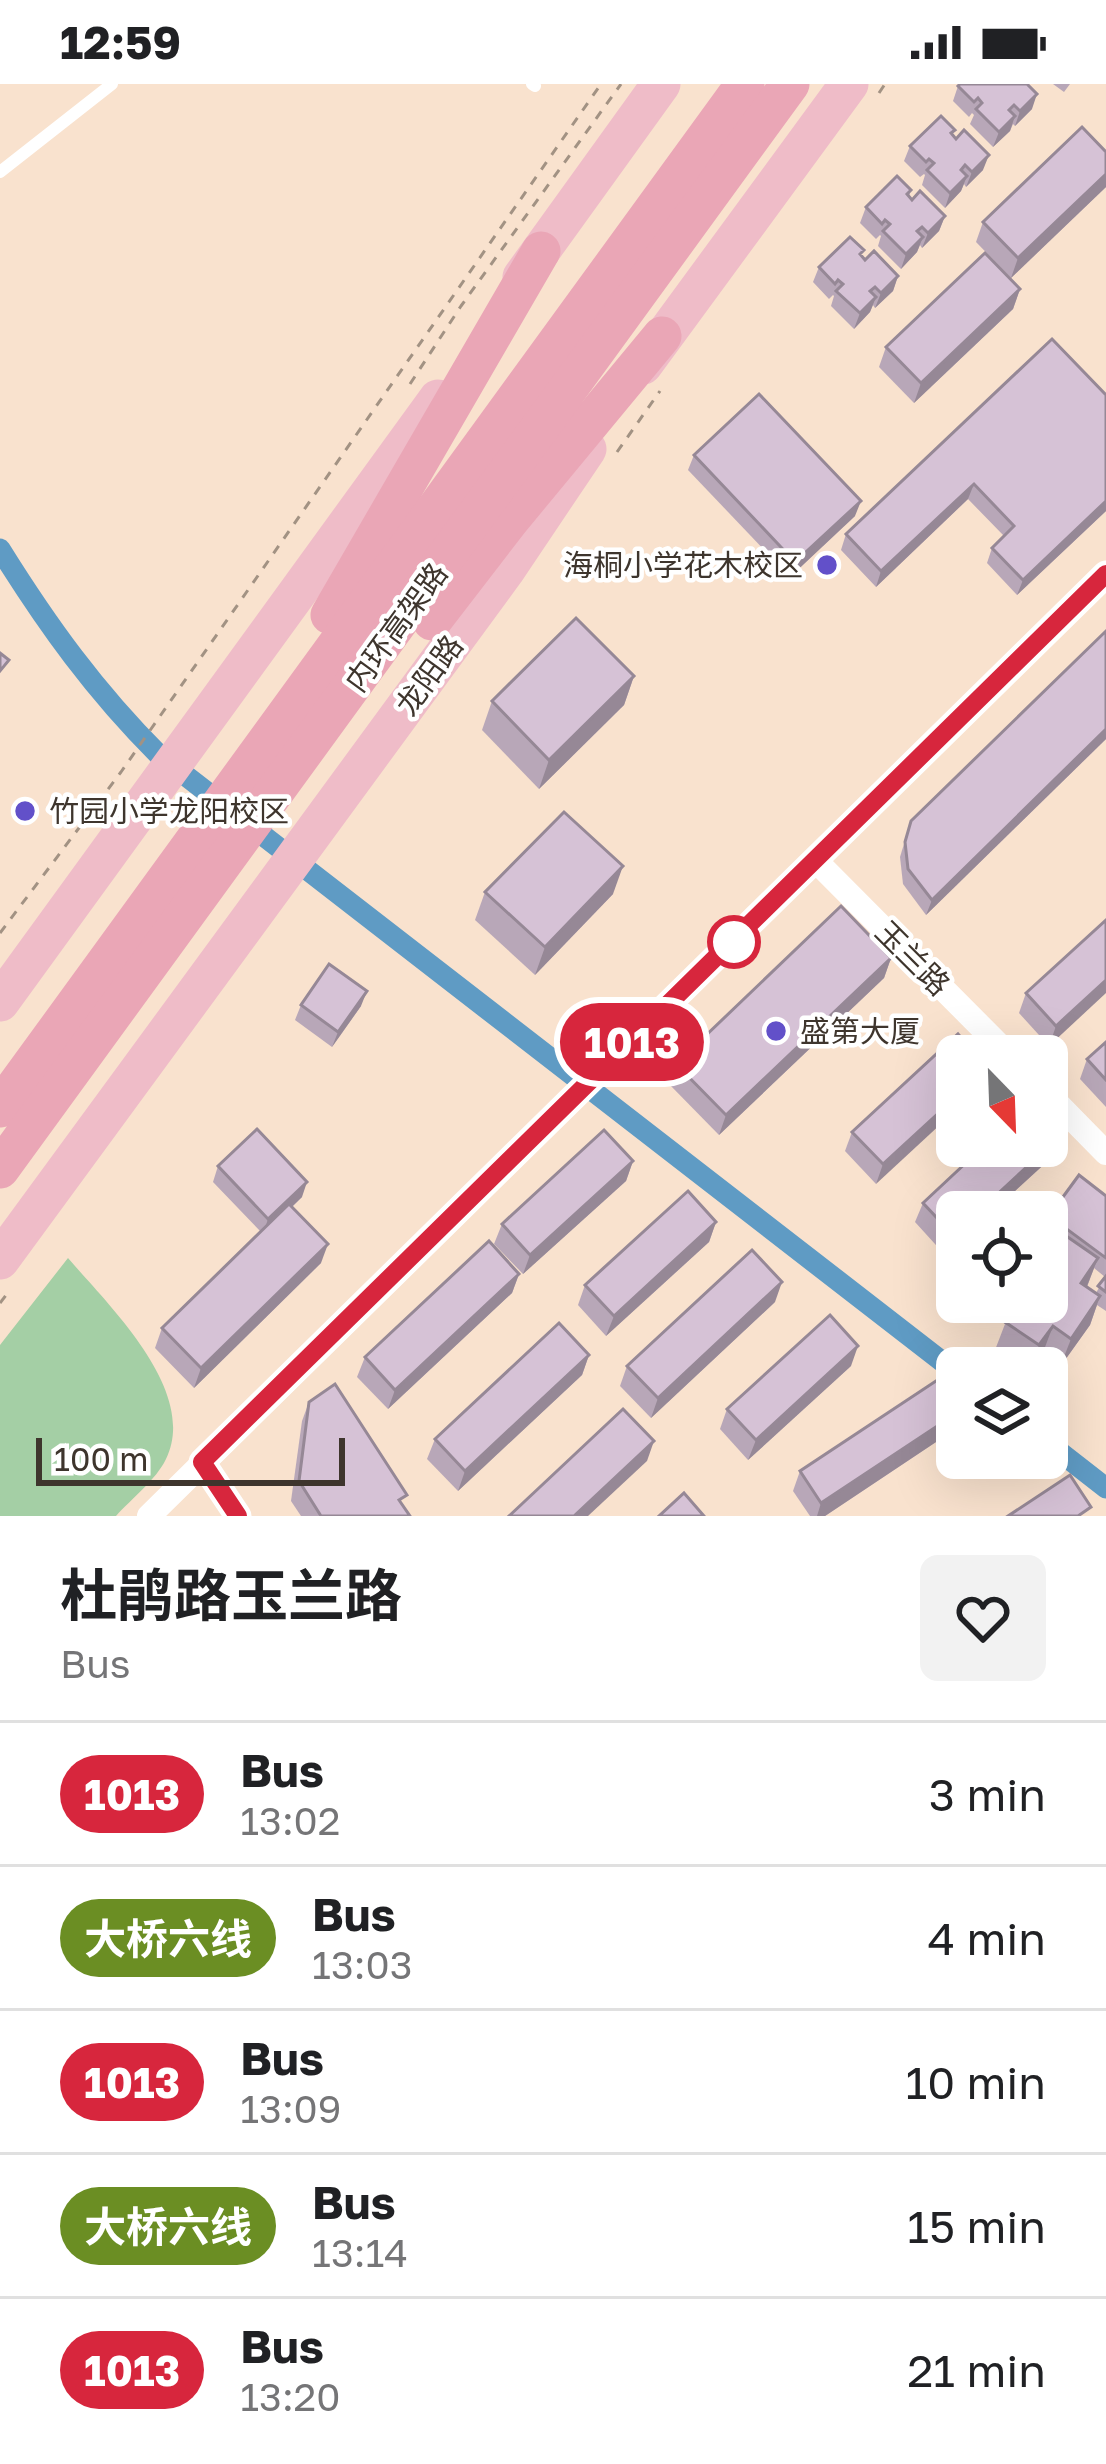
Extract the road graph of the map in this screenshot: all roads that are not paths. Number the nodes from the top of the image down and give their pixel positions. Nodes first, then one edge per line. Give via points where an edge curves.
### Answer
1 (112, 84) edge
2 (661, 84) edge
3 (745, 84) edge
4 (790, 84) edge
5 (849, 84) edge
6 (0, 172) edge
7 (652, 243) junction
8 (541, 251) junction
9 (662, 336) joint
10 (1106, 574) edge
11 (277, 783) junction
12 (210, 847) junction
13 (816, 860) junction
14 (0, 1002) edge
15 (989, 1035) edge
16 (0, 1108) edge
17 (1068, 1115) edge
18 (1106, 1153) edge
19 (0, 1169) edge
20 (0, 1260) edge
21 (202, 1462) junction
22 (149, 1516) edge
23 (238, 1516) edge

1 - 6 lane
2 - 8 main road
3 - 7 highway, 内环高架路
4 - 7 highway, 内环高架路
5 - 9 main road
7 - 11 highway, 内环高架路
8 - 11 highway via 345,593
8 - 14 main road via 201,727 134,787
9 - 11 highway via 400,664
10 - 13 street
11 - 12 highway, 内环高架路
11 - 20 main road via 270,892
12 - 16 highway, 内环高架路
12 - 19 highway, 内环高架路 via 183,920
13 - 15 street, 玉兰路
13 - 21 street
17 - 18 street
21 - 22 street
21 - 23 street

